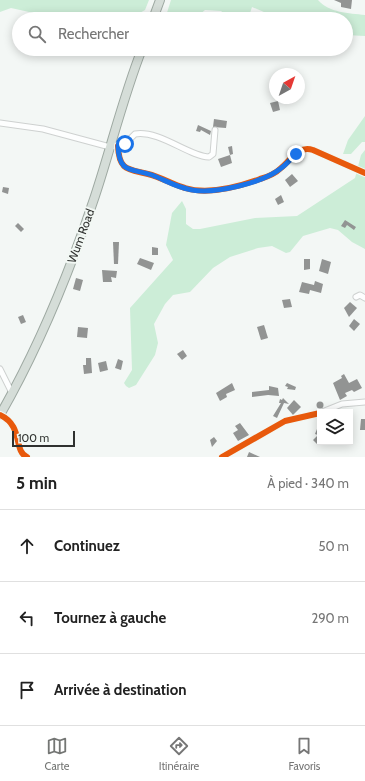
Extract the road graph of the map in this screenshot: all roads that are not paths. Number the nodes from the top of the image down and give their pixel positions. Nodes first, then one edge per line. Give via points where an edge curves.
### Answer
1 (160, 0) edge
2 (156, 12) edge
3 (140, 56) edge
4 (0, 123) edge
5 (215, 130) dead end
6 (118, 146) junction
7 (110, 147) junction
8 (365, 173) edge
9 (356, 297) dead end
10 (365, 298) edge
11 (0, 369) edge
12 (12, 393) junction
13 (365, 402) edge
14 (329, 409) edge
15 (317, 413) edge
16 (0, 415) edge
17 (27, 457) edge
18 (222, 457) edge

1 - 2 highway
3 - 7 highway, Wum Road
4 - 7 street via 43,129
5 - 6 street via 213,154 209,157 170,141 144,134 136,134 125,144
6 - 7 street
6 - 8 street via 119,160 127,169 192,190 226,188 260,179 281,169 304,148
7 - 12 highway, Wum Road via 96,195 69,267
9 - 10 street
11 - 12 street
12 - 16 highway, Wum Road
13 - 14 street via 342,404
15 - 18 street via 285,421
16 - 17 street via 15,426 21,453

